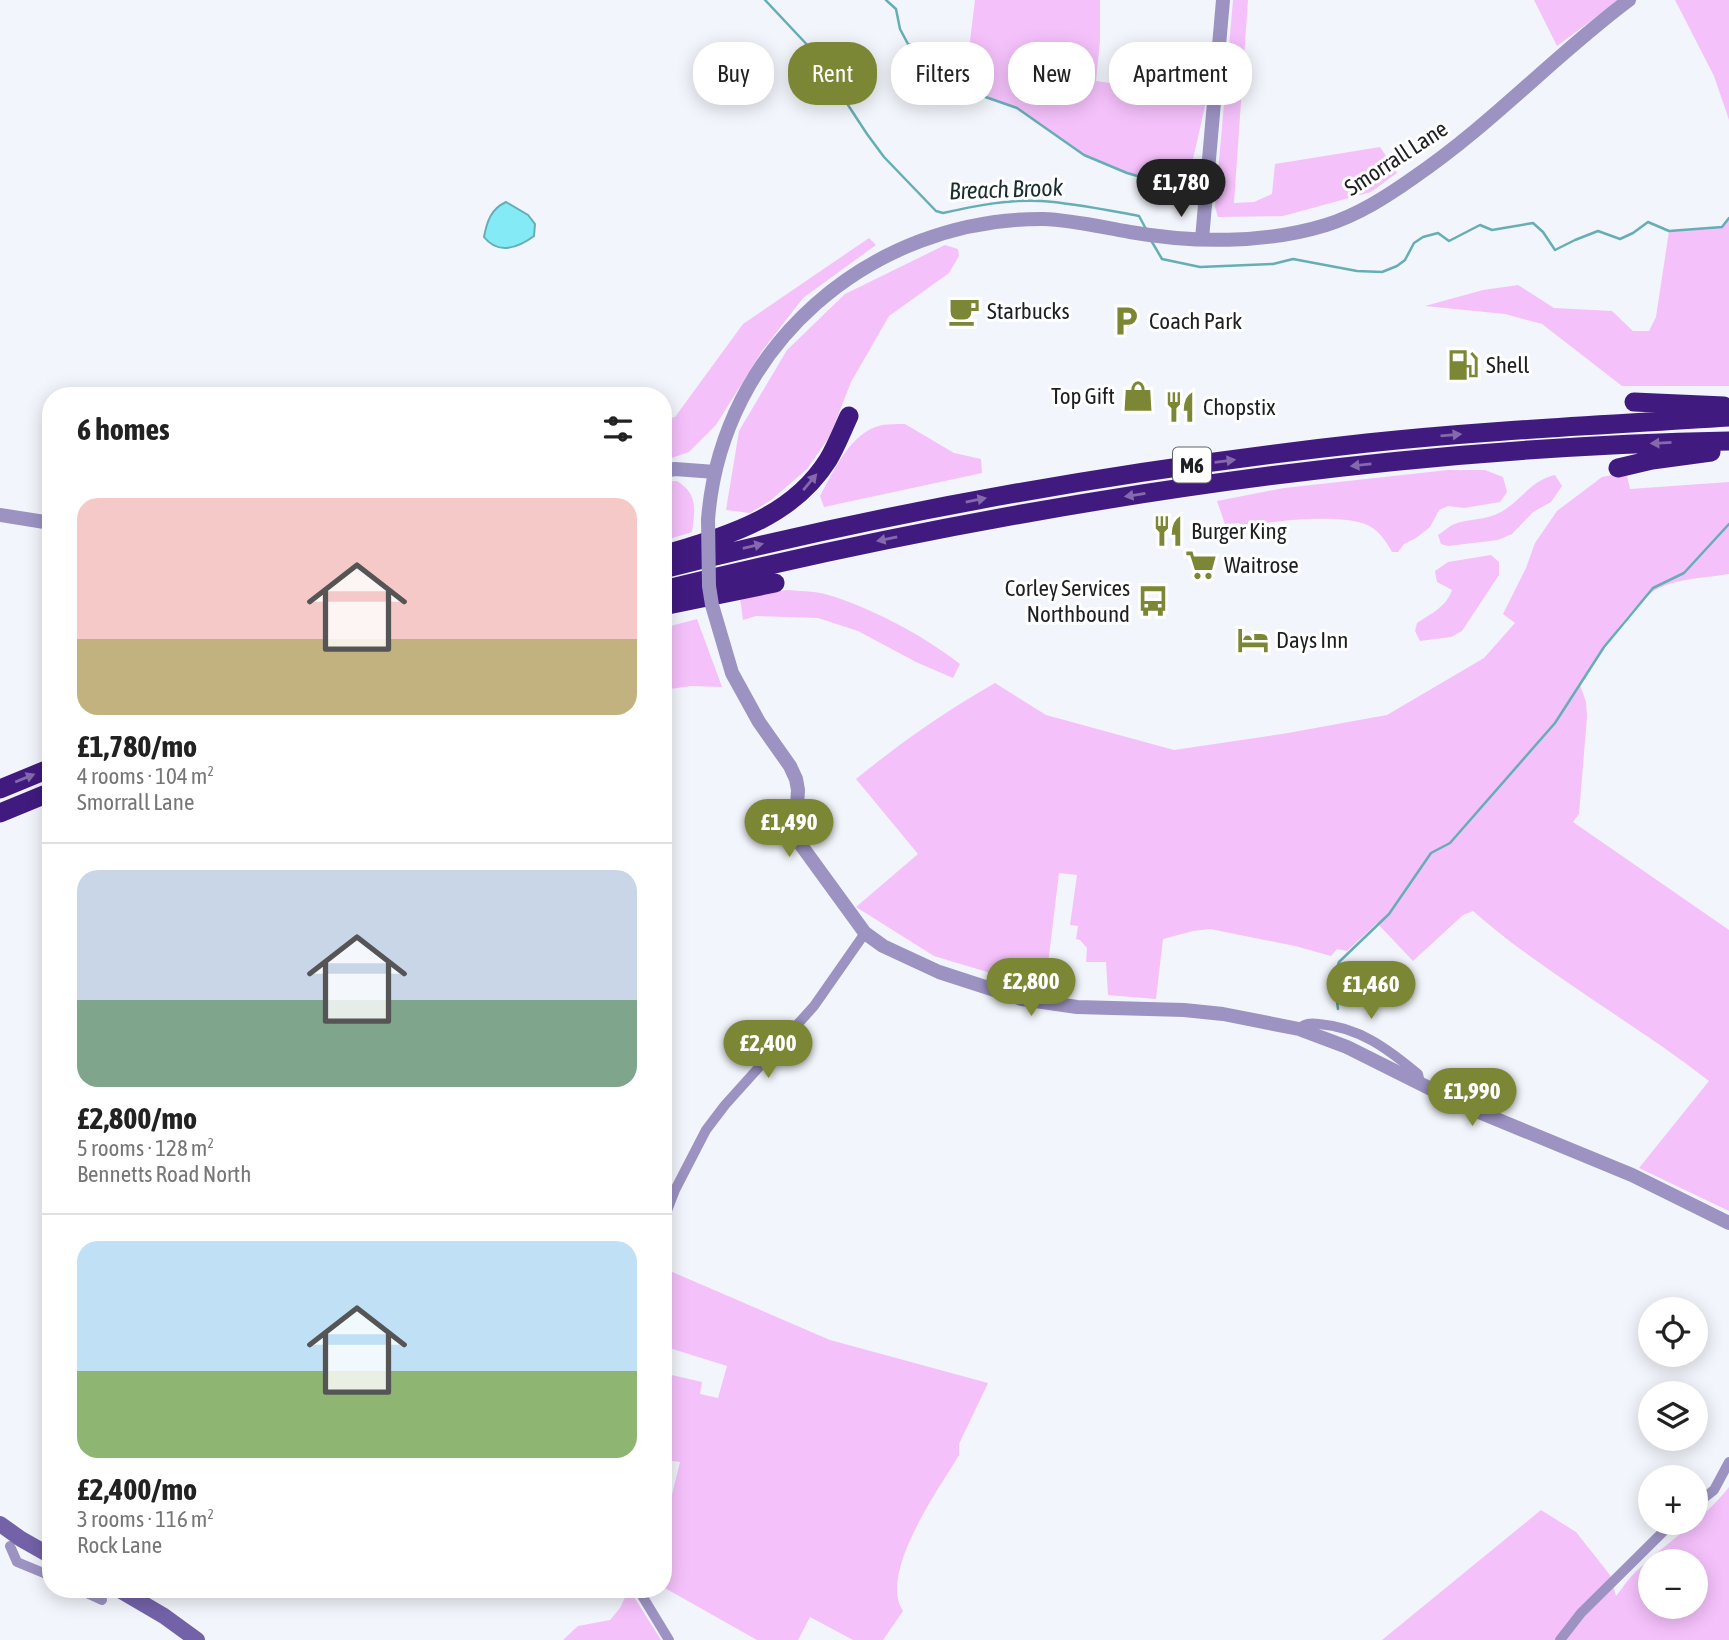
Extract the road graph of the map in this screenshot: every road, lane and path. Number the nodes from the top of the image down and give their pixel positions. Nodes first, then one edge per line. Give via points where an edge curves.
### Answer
1 (1223, 0) edge
2 (1629, 0) edge
3 (1202, 239) junction
4 (1634, 402) dead end
5 (1729, 407) edge
6 (849, 416) dead end
7 (1729, 417) edge
8 (1729, 441) edge
9 (1729, 450) edge
10 (1618, 468) dead end
11 (672, 470) edge
12 (715, 472) junction
13 (0, 514) edge
14 (42, 521) edge
15 (672, 552) edge
16 (672, 567) edge
17 (775, 583) dead end
18 (672, 588) edge
19 (672, 604) edge
20 (42, 772) edge
21 (0, 789) edge
22 (42, 796) edge
23 (0, 813) edge
24 (865, 933) junction
25 (672, 1200) edge
26 (1729, 1223) edge
27 (1729, 1462) edge
28 (1708, 1495) edge
29 (0, 1524) edge
30 (1660, 1535) edge
31 (10, 1544) edge
32 (42, 1553) edge
33 (42, 1572) edge
34 (98, 1598) edge
35 (133, 1598) edge
36 (644, 1598) edge
37 (102, 1600) dead end
38 (197, 1640) edge
39 (670, 1640) edge
40 (1560, 1640) edge

1 - 3 street
2 - 3 street, Smorrall Lane via 1437,162 1372,205 1302,232 1260,240
3 - 12 street, Smorrall Lane via 1045,219 995,221 919,240 851,277 809,309 764,360 733,414
4 - 5 highway
15 -> 6 highway via 731,535 799,495 827,461
16 -> 7 highway, M6 via 930,508 1162,469 1429,437
8 -> 18 highway, M6 via 1522,450 1168,489 964,523
9 - 10 highway
11 - 12 street
12 - 24 street, Smorrall Lane, bridge via 708,520 709,586 732,673 796,779 801,845
13 - 14 street
17 - 19 highway
21 -> 20 highway
22 - 23 highway
24 - 25 street via 814,1006 706,1130
24 - 26 street via 919,964 1022,999 1077,1007 1223,1013 1299,1030 1347,1047 1467,1107 1640,1179
27 - 28 street
29 - 31 main road
30 - 40 street
31 - 32 main road
31 - 33 street via 17,1562
34 - 37 street
35 - 38 main road
36 - 39 street

